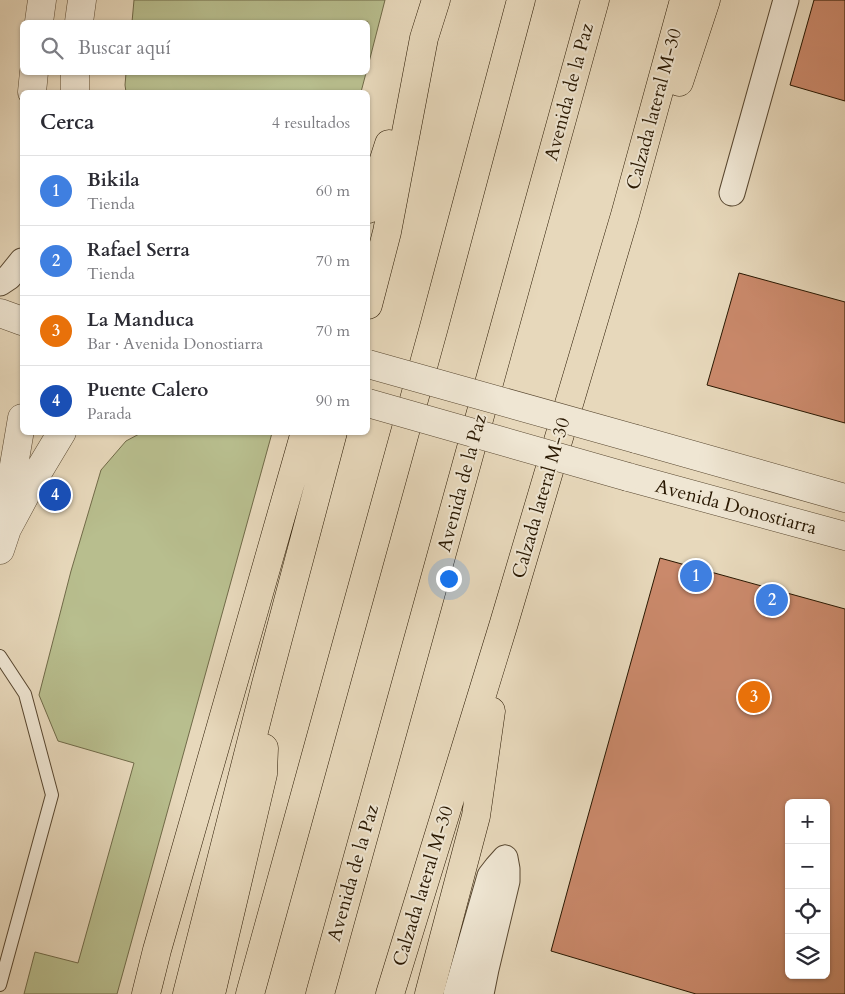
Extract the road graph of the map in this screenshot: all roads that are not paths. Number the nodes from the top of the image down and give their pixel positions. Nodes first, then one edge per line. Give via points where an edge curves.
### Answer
1 (42, 0) edge
2 (82, 0) edge
3 (436, 0) edge
4 (521, 0) edge
5 (595, 0) edge
6 (684, 0) edge
7 (706, 0) edge
8 (786, 0) edge
9 (39, 20) edge
10 (80, 20) edge
11 (424, 38) junction
12 (34, 75) edge
13 (75, 75) edge
14 (32, 90) edge
15 (75, 90) edge
16 (732, 193) dead end
17 (370, 203) edge
18 (625, 215) junction
19 (20, 263) edge
20 (0, 283) edge
21 (370, 297) edge
22 (0, 313) edge
23 (20, 320) edge
24 (370, 365) edge
25 (370, 404) edge
26 (20, 430) edge
27 (60, 435) edge
28 (304, 435) edge
29 (333, 435) edge
30 (845, 498) edge
31 (845, 536) edge
32 (4, 539) edge
33 (504, 623) junction
34 (0, 656) edge
35 (266, 684) junction
36 (0, 985) edge
37 (457, 993) edge
38 (146, 994) edge
39 (187, 994) edge
40 (212, 994) edge
41 (250, 994) edge
42 (320, 994) edge
43 (390, 994) edge
44 (429, 994) edge
45 (481, 994) edge

1 - 9 street
2 - 10 street
3 - 11 highway
4 - 41 highway
5 - 42 highway, Avenida de la Paz
6 - 18 highway, Calzada lateral M-30
7 - 18 highway via 679,83
8 - 16 street
11 - 17 highway
11 - 21 highway via 387,232
12 - 14 street
13 - 15 street
18 - 33 highway, Calzada lateral M-30
19 - 20 street
22 - 23 street
24 - 30 street, Avenida Donostiarra, bridge
25 - 31 street, Avenida Donostiarra, bridge
26 - 32 street
27 - 32 street
28 - 38 highway
29 - 35 highway
33 - 43 highway, Calzada lateral M-30
33 - 44 highway via 476,816
34 - 36 lane via 25,694 52,795
35 - 39 highway
35 - 40 highway via 263,774
37 - 45 street via 490,876 505,858 506,881

